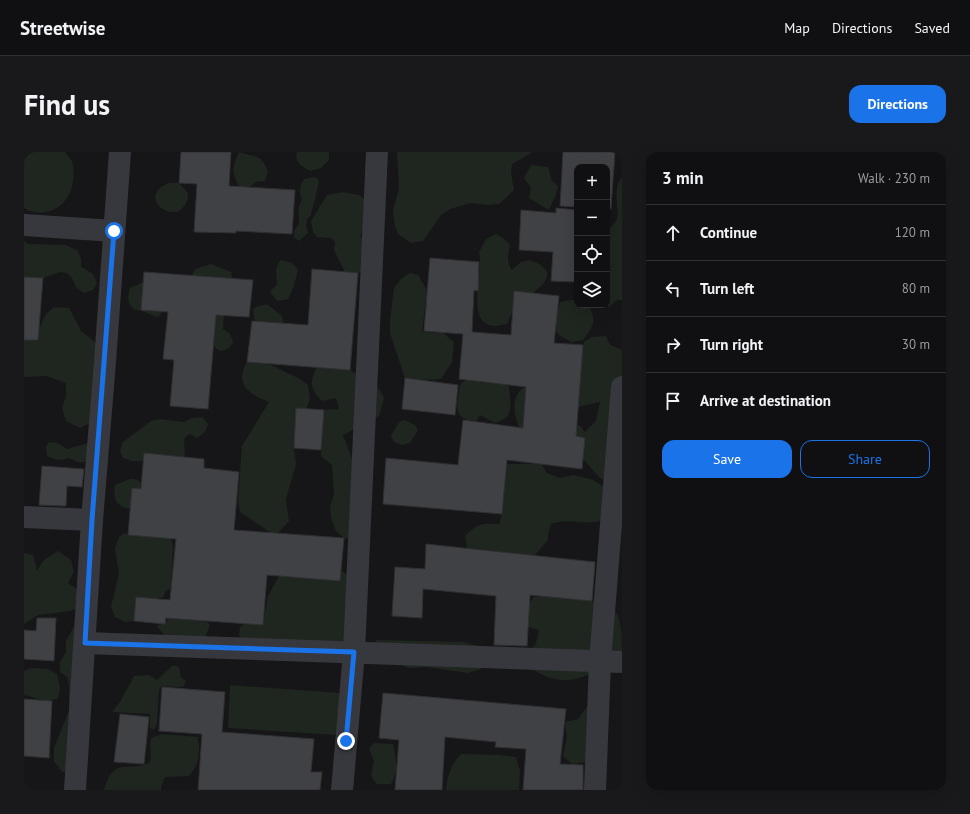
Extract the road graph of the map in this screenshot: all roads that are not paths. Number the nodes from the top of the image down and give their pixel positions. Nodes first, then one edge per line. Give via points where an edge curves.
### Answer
1 (120, 152) edge
2 (377, 152) edge
3 (24, 225) edge
4 (114, 231) junction
5 (622, 387) edge
6 (24, 517) edge
7 (92, 520) junction
8 (85, 643) junction
9 (354, 652) junction
10 (600, 662) junction
11 (622, 662) edge
12 (75, 790) edge
13 (342, 790) edge
14 (594, 790) edge

1 - 4 street
2 - 9 street
3 - 4 street
4 - 7 street
5 - 10 street
6 - 7 street
7 - 8 street
8 - 9 street
8 - 12 street
9 - 10 street
9 - 13 street
10 - 11 street
10 - 14 street

